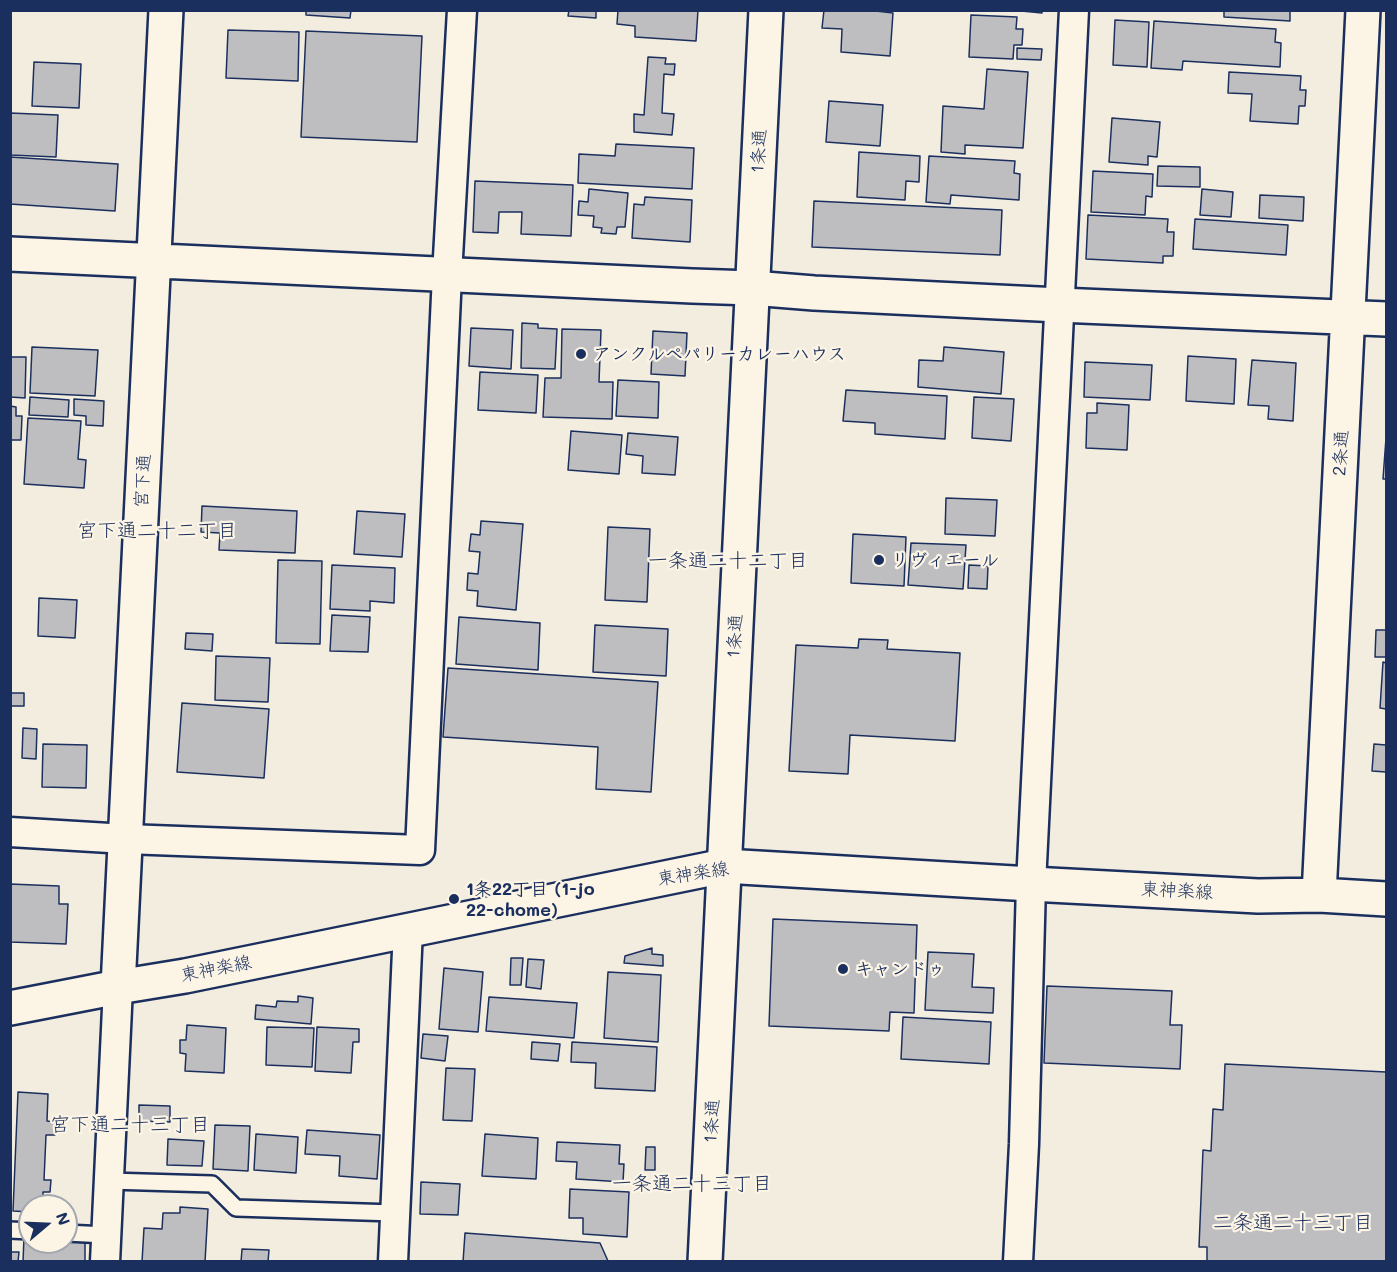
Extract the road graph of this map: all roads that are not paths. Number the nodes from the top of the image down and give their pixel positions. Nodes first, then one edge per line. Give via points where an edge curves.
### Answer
1 (166, 10) edge
2 (462, 10) edge
3 (766, 10) edge
4 (1074, 10) edge
5 (1363, 10) edge
6 (10, 254) edge
7 (154, 261) junction
8 (447, 274) junction
9 (752, 288) junction
10 (1059, 305) junction
11 (1348, 317) junction
12 (1386, 319) edge
13 (10, 832) edge
14 (126, 839) junction
15 (724, 866) junction
16 (1030, 884) junction
17 (1319, 896) junction
18 (1386, 899) edge
19 (408, 929) junction
20 (118, 987) junction
21 (10, 1008) edge
22 (108, 1181) junction
23 (395, 1213) junction
24 (78, 1238) edge
25 (105, 1248) edge
26 (393, 1262) edge
27 (705, 1262) edge
28 (1018, 1262) edge

1 - 7 street, 宮下通
2 - 8 street
3 - 9 street, 1条通
4 - 10 street
5 - 11 street, 2条通
6 - 7 street
7 - 8 street
7 - 14 street, 宮下通
8 - 9 street
8 - 14 street via 420,850
9 - 10 street
9 - 15 street, 1条通
10 - 11 street
10 - 16 street
11 - 12 street
11 - 17 street, 2条通
13 - 14 street
14 - 20 street, 宮下通
15 - 16 street, 東神楽線
15 - 19 street, 東神楽線
15 - 27 street, 1条通
16 - 17 street, 東神楽線
16 - 28 street
17 - 18 street, 東神楽線
19 - 20 street, 東神楽線
19 - 23 street
20 - 21 street, 東神楽線
20 - 22 street
22 - 23 lane via 212,1184 236,1208
22 - 25 street
23 - 26 street
24 - 25 lane

